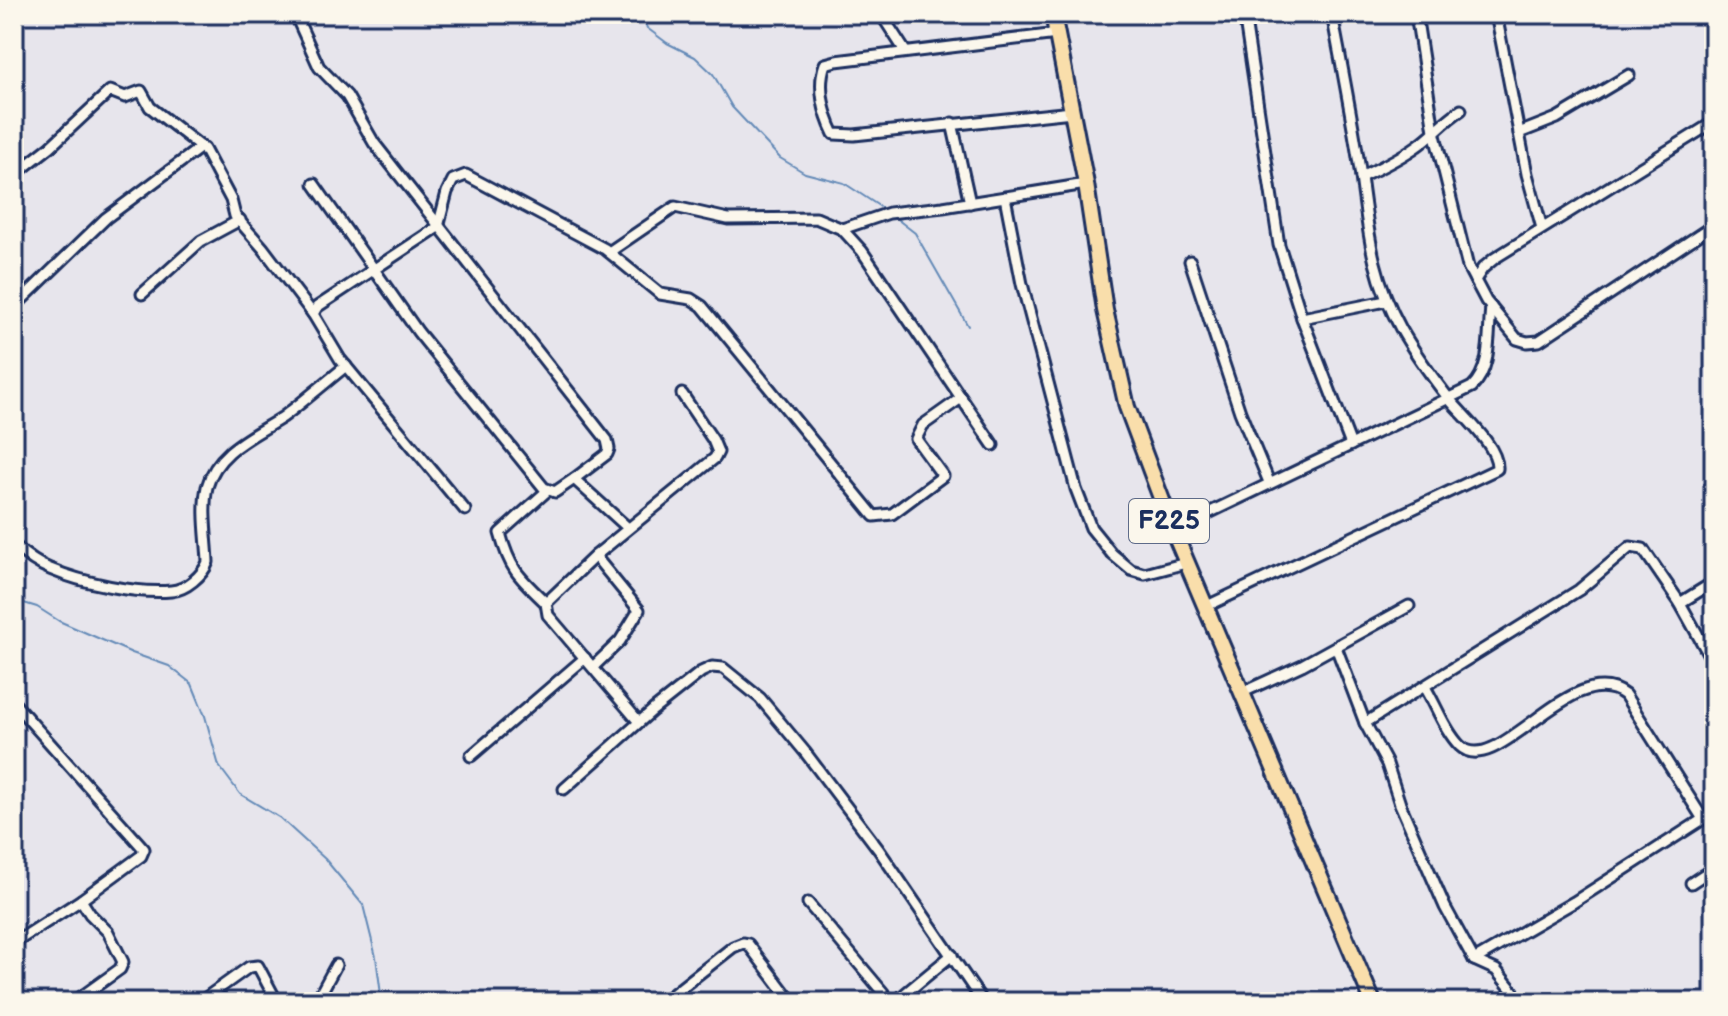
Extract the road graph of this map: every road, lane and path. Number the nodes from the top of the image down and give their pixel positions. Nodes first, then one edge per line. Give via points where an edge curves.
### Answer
1 (295, 14) edge
2 (881, 14) edge
3 (1053, 14) edge
4 (1244, 14) edge
5 (1332, 14) edge
6 (1416, 14) edge
7 (1496, 14) edge
8 (1057, 34) junction
9 (905, 51) junction
10 (1629, 75) dead end
11 (1461, 110) dead end
12 (1072, 112) junction
13 (1714, 122) edge
14 (952, 123) junction
15 (1434, 131) junction
16 (1519, 133) junction
17 (201, 147) junction
18 (15, 174) edge
19 (1361, 177) junction
20 (314, 184) dead end
21 (1086, 184) junction
22 (1005, 197) junction
23 (970, 203) junction
24 (240, 220) junction
25 (1714, 225) edge
26 (438, 227) junction
27 (1542, 228) junction
28 (842, 229) junction
29 (609, 252) junction
30 (1190, 261) dead end
31 (374, 270) junction
32 (1475, 280) junction
33 (142, 294) dead end
34 (1386, 301) junction
35 (14, 307) edge
36 (1491, 307) junction
37 (313, 314) junction
38 (1302, 318) junction
39 (346, 366) junction
40 (682, 394) dead end
41 (961, 398) junction
42 (1448, 398) junction
43 (993, 445) dead end
44 (1351, 445) junction
45 (574, 479) junction
46 (1269, 482) junction
47 (547, 491) junction
48 (465, 510) dead end
49 (628, 528) junction
50 (1173, 530) junction
51 (14, 545) edge
52 (595, 556) junction
53 (1186, 563) junction
54 (1714, 582) edge
55 (546, 603) junction
56 (1680, 603) junction
57 (1409, 606) dead end
58 (1205, 607) junction
59 (1336, 647) junction
60 (585, 658) junction
61 (1714, 664) edge
62 (593, 667) junction
63 (1425, 687) junction
64 (1241, 693) junction
65 (14, 703) edge
66 (639, 722) junction
67 (1365, 723) junction
68 (471, 756) dead end
69 (564, 789) dead end
70 (1714, 812) edge
71 (1703, 819) junction
72 (1714, 868) edge
73 (1691, 883) dead end
74 (81, 900) junction
75 (808, 903) dead end
76 (14, 943) edge
77 (952, 955) junction
78 (1474, 960) junction
79 (336, 965) dead end
80 (74, 1002) edge
81 (200, 1002) edge
82 (277, 1002) edge
83 (316, 1002) edge
84 (663, 1002) edge
85 (792, 1002) edge
86 (893, 1002) edge
87 (983, 1002) edge
88 (1373, 1002) edge
89 (1501, 1002) edge

1 - 26 street via 319,67 347,96 374,143
2 - 9 street
3 - 8 main road, F225
4 - 38 street via 1279,245
5 - 19 street
6 - 15 street
7 - 16 street
8 - 9 street
8 - 12 main road, F225
9 - 14 street via 825,64 820,77 834,134
10 - 16 street via 1557,118
11 - 15 street
12 - 14 street
12 - 21 main road, F225
13 - 27 street
14 - 23 street
15 - 19 street via 1400,158
15 - 32 street
16 - 27 street
17 - 18 street via 150,107 141,91 125,97 110,91
17 - 24 street
17 - 35 street via 106,218
19 - 34 street via 1367,234
20 - 31 street
21 - 22 street
21 - 50 main road, F225 via 1114,355 1143,454
22 - 23 street
22 - 53 street via 1038,343 1091,528 1131,570 1145,574
23 - 28 street via 889,213
24 - 33 street via 201,241
24 - 37 street
25 - 36 street via 1539,341 1517,339
26 - 29 street via 453,180 466,175
26 - 31 street
26 - 45 street via 607,440 607,454
27 - 32 street via 1495,258
28 - 29 street via 816,218 728,219 675,207
28 - 41 street
29 - 41 street via 660,294 702,306 874,516 892,514 943,476 916,439 923,425
30 - 46 street
31 - 37 street
31 - 47 street
32 - 36 street
34 - 38 street
34 - 42 street
36 - 42 street via 1485,369 1472,387
37 - 39 street
38 - 44 street
39 - 48 street
39 - 51 street via 225,456 212,473 207,487 207,566 181,589 120,588 79,578 49,569
40 - 49 street via 718,452
41 - 43 street
42 - 44 street
42 - 58 street via 1483,438 1497,469
44 - 46 street
45 - 47 street via 555,492
45 - 49 street
46 - 50 street
47 - 55 street via 500,533 507,559
49 - 52 street
50 - 53 main road, F225
52 - 55 street
52 - 62 street via 639,610 620,641
53 - 58 main road, F225
54 - 56 street
55 - 60 street via 548,615
56 - 61 street
56 - 63 street via 1643,549 1630,547 1579,590
57 - 59 street
58 - 64 main road, F225
59 - 64 street
59 - 67 street
60 - 62 street
60 - 68 street
62 - 66 street
63 - 67 street
63 - 71 street via 1460,746 1477,753 1586,690 1617,689
64 - 88 main road, F225
65 - 74 street via 143,845 141,856
66 - 69 street
66 - 77 street via 701,672 723,668 760,698 805,752
67 - 78 street via 1445,907
70 - 71 street
71 - 78 street
72 - 73 street
74 - 76 street
74 - 80 street via 108,932 123,962
75 - 86 street
77 - 86 street
77 - 87 street
78 - 89 street via 1496,970 1513,990
79 - 83 street
81 - 82 street via 258,966
84 - 85 street via 743,943

